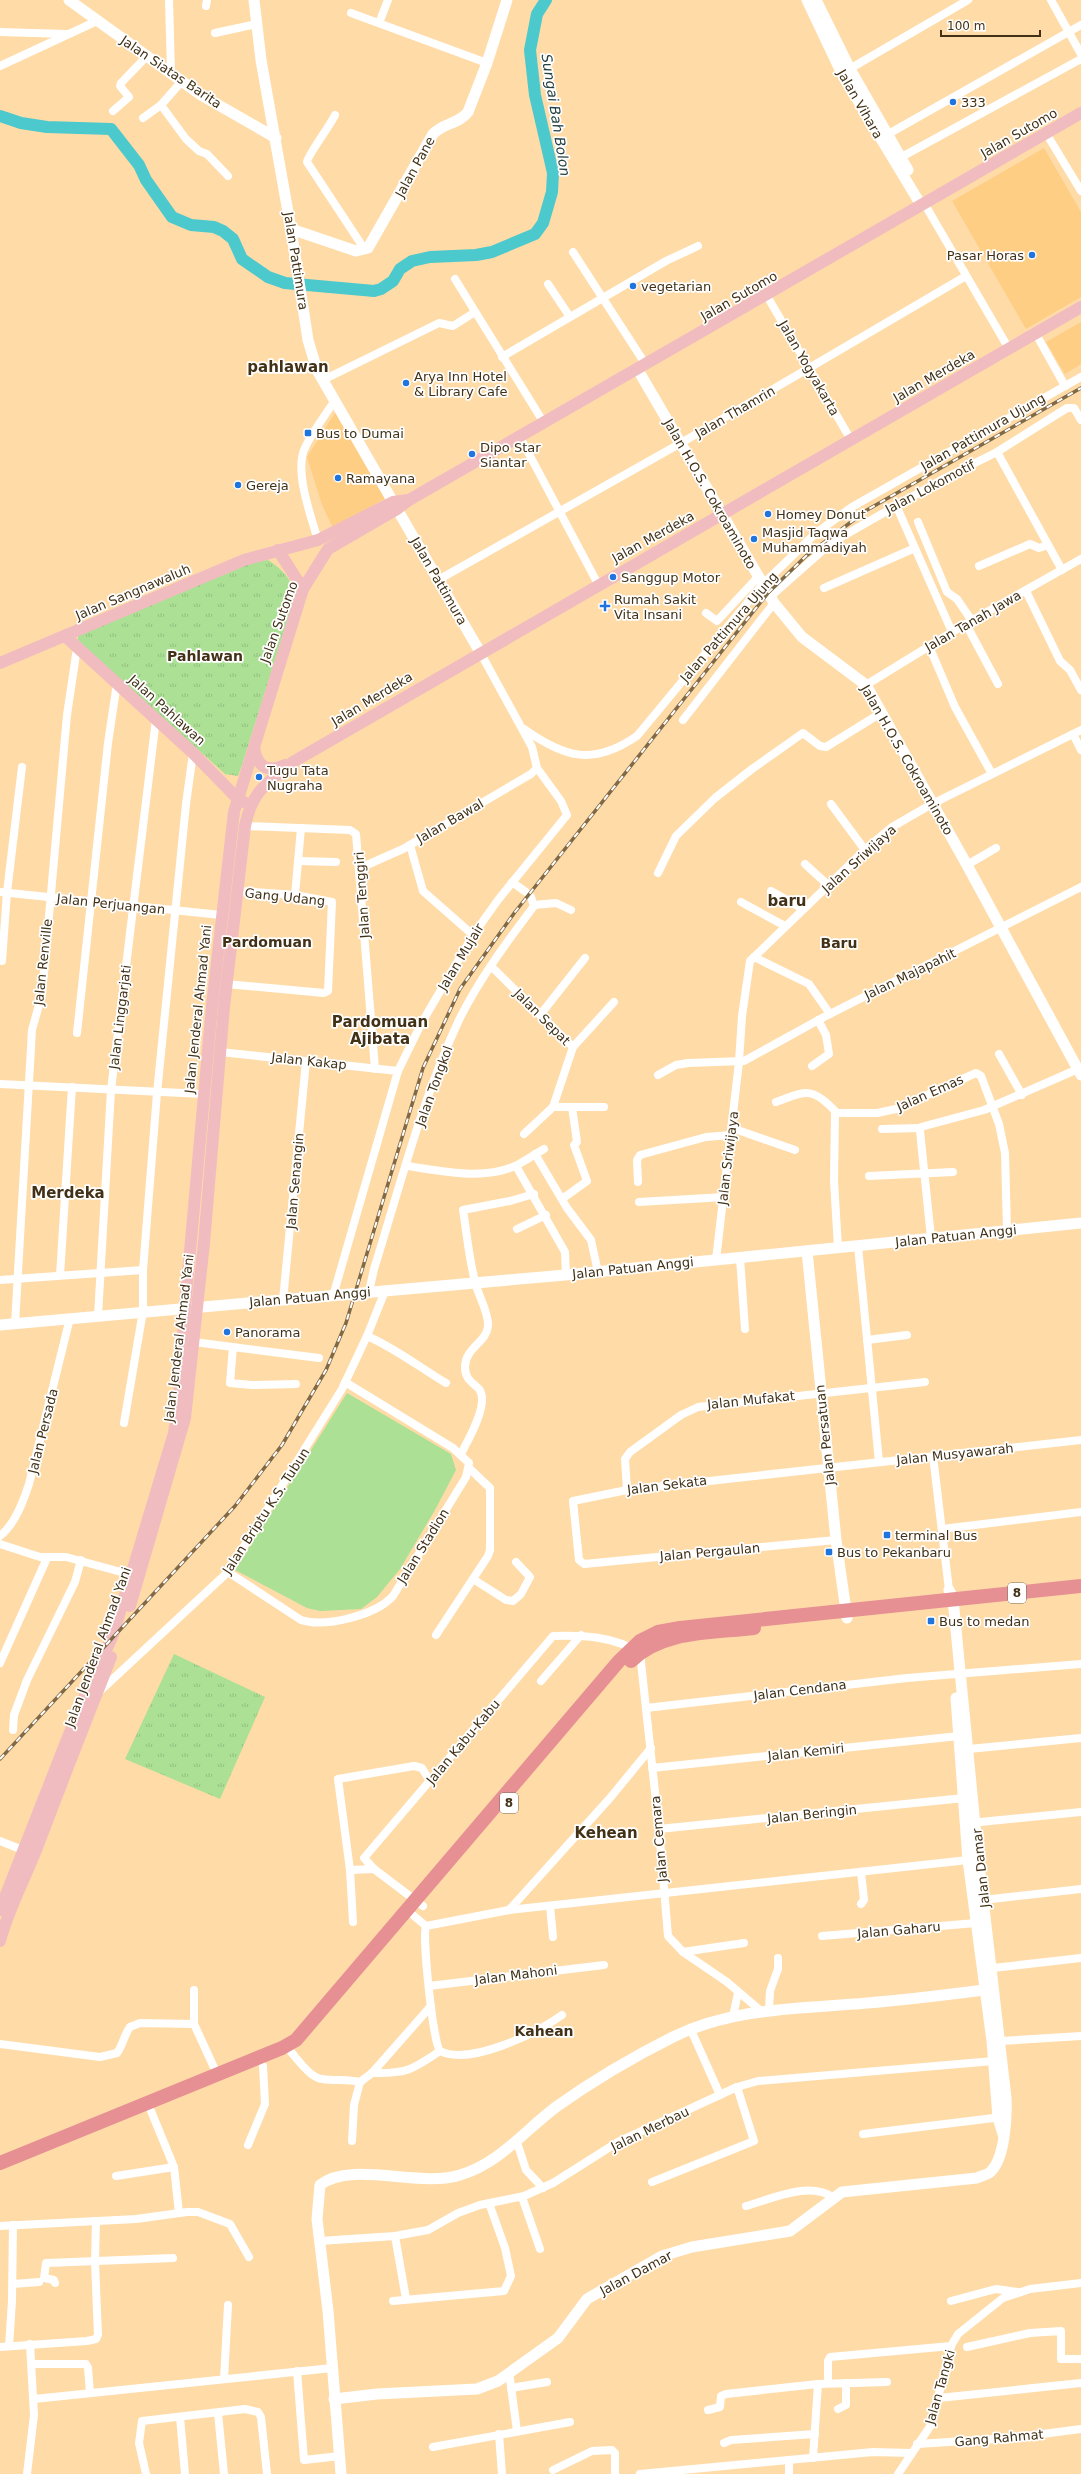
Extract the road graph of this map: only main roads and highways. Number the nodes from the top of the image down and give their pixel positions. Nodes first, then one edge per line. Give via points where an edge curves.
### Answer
1 (1081, 113) edge
2 (1081, 307) edge
3 (395, 506) junction
4 (318, 540) joint
5 (278, 550) junction
6 (303, 589) junction
7 (65, 636) junction
8 (0, 663) edge
9 (254, 743) junction
10 (293, 762) junction
11 (238, 799) junction
12 (250, 805) junction
13 (236, 909) junction
14 (222, 911) junction
15 (218, 1007) junction
16 (202, 1107) junction
17 (216, 1108) junction
18 (194, 1201) junction
19 (208, 1202) junction
20 (178, 1433) junction
21 (166, 1475) junction
22 (1081, 1586) edge
23 (1081, 1593) edge
24 (950, 1600) junction
25 (19, 1874) junction
26 (418, 1908) junction
27 (0, 1910) edge
28 (0, 1941) edge
29 (0, 2163) edge
30 (0, 2172) edge

1 - 3 main road, Jalan Sutomo via 544,424
2 - 10 main road, Jalan Merdeka
3 - 4 main road, Jalan Sutomo
3 - 6 main road, Jalan Sutomo via 328,549
4 - 5 main road, Jalan Sangnawaluh
5 - 6 main road
5 - 7 main road, Jalan Sangnawaluh via 244,560
6 - 9 main road, Jalan Sutomo
7 - 8 main road, Jalan Sangnawaluh
7 - 11 main road, Jalan Pahlawan via 193,753
9 - 10 main road via 255,757 263,768 270,770
9 - 11 main road, Jalan Sutomo
10 - 12 main road, Jalan Merdeka via 267,783
11 - 12 main road, Jalan Pahlawan
11 - 14 main road, Jalan Jenderal Ahmad Yani via 231,824
12 - 13 main road, Jalan Jenderal Ahmad Yani via 245,826
13 - 14 main road
13 - 15 main road, Jalan Jenderal Ahmad Yani via 226,984
14 - 15 main road, Jalan Jenderal Ahmad Yani
15 - 16 main road, Jalan Jenderal Ahmad Yani
15 - 17 main road, Jalan Jenderal Ahmad Yani via 220,1052
16 - 17 main road
16 - 18 main road, Jalan Jenderal Ahmad Yani
17 - 19 main road, Jalan Jenderal Ahmad Yani
18 - 19 main road
18 - 20 main road, Jalan Jenderal Ahmad Yani
19 - 20 main road, Jalan Jenderal Ahmad Yani via 194,1342
20 - 21 main road, Jalan Jenderal Ahmad Yani
21 - 25 main road, Jalan Jenderal Ahmad Yani via 111,1640 79,1709 25,1851
21 - 25 main road, Jalan Jenderal Ahmad Yani via 125,1623
22 - 24 highway, 8
23 - 24 highway, 8
24 - 26 highway, 8 via 682,1636 636,1650
25 - 27 main road, Jalan Jenderal Ahmad Yani
25 - 28 main road, Jalan Jenderal Ahmad Yani
26 - 29 highway, 8 via 296,2040 282,2048
26 - 30 highway, 8 via 316,2033 291,2052 263,2066

